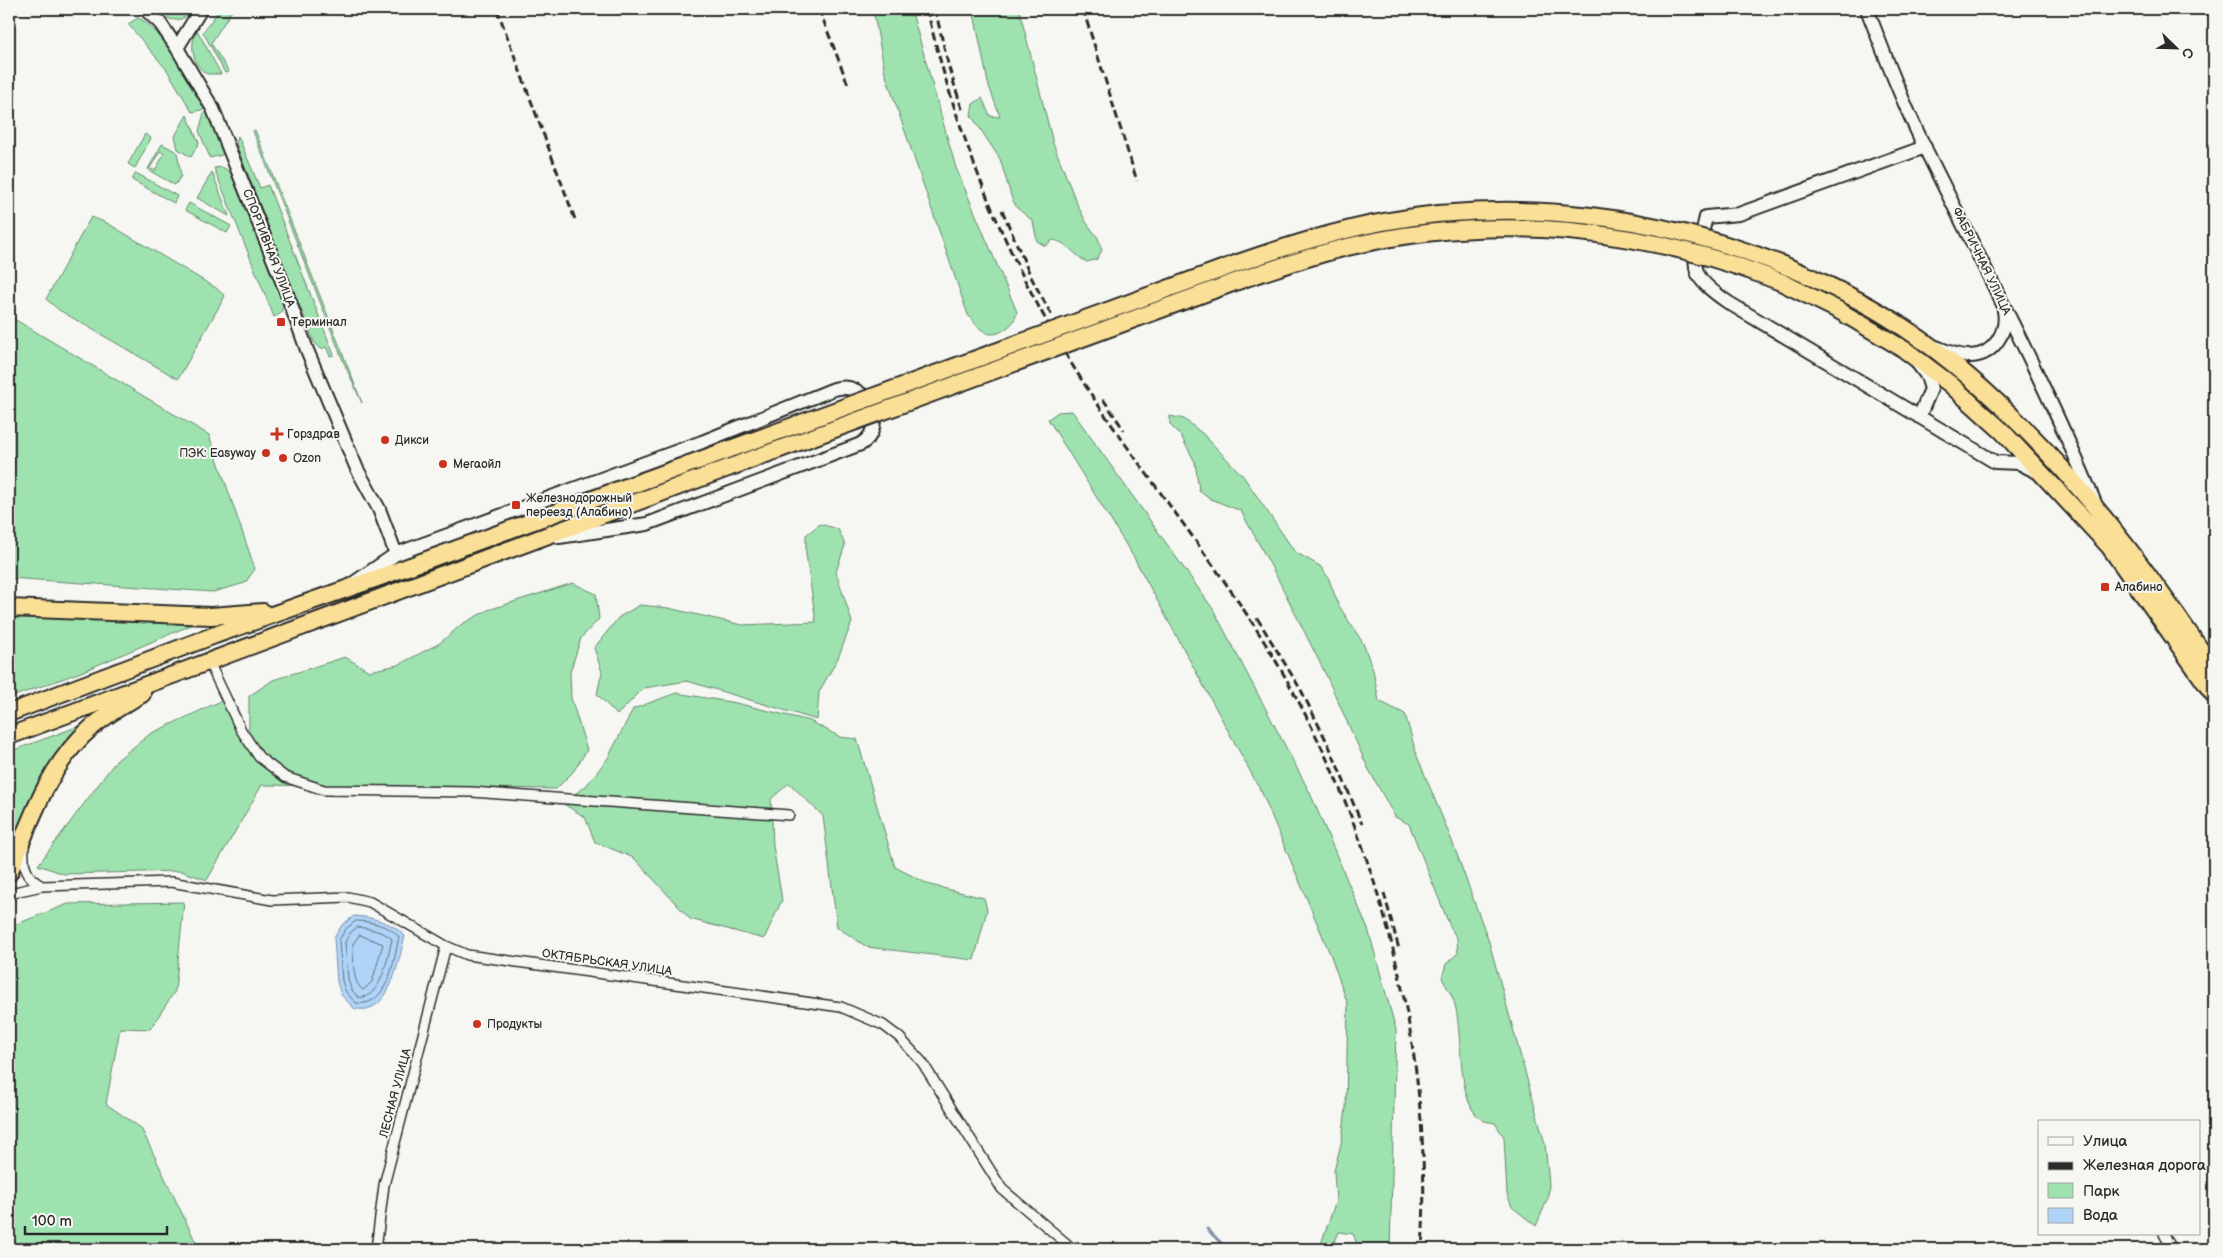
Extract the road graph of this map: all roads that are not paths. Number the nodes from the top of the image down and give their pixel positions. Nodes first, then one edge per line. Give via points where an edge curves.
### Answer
1 (145, 9) edge
2 (201, 9) edge
3 (1867, 9) edge
4 (178, 48) junction
5 (1925, 148) junction
6 (2001, 299) junction
7 (1923, 342) junction
8 (1906, 350) junction
9 (1919, 417) junction
10 (2048, 480) junction
11 (616, 491) junction
12 (546, 499) junction
13 (2099, 512) junction
14 (396, 554) junction
15 (494, 554) junction
16 (342, 590) junction
17 (9, 608) edge
18 (282, 611) junction
19 (208, 660) junction
20 (2213, 664) edge
21 (191, 667) junction
22 (2214, 695) edge
23 (9, 713) edge
24 (9, 736) edge
25 (789, 815) dead end
26 (25, 833) junction
27 (9, 873) edge
28 (42, 886) junction
29 (9, 896) edge
30 (446, 946) junction
31 (2165, 1236) edge
32 (376, 1249) edge
33 (1073, 1249) edge
34 (2172, 1249) edge

1 - 4 street, СПОРТИВНАЯ УЛИЦА
2 - 4 street
3 - 5 street, ФАБРИЧНАЯ УЛИЦА
4 - 14 street, СПОРТИВНАЯ УЛИЦА via 213,109 314,368 356,469 379,509
5 - 6 street, ФАБРИЧНАЯ УЛИЦА
5 - 9 street via 1739,214 1706,217 1695,264 1699,278 1708,289
6 - 7 street via 2005,326 1989,350 1971,356
6 - 13 street, ФАБРИЧНАЯ УЛИЦА via 2072,446
7 - 11 highway, bridge via 1862,303 1788,266 1682,231 1575,213 1465,212 1384,222 1302,242 1241,262
7 - 13 highway via 2014,419
8 - 9 street via 1930,383 1930,395
8 - 10 highway via 1977,407
8 - 15 highway, bridge via 1838,310 1781,282 1745,268 1642,240 1574,230 1503,228 1387,239 1307,258 1246,278
9 - 10 street via 1996,462 2019,463
10 - 22 highway via 2109,546
11 - 12 street
11 - 16 highway
12 - 14 street
12 - 15 street via 842,387 861,392 872,412 873,427 861,444 672,516
13 - 20 highway
14 - 16 street
15 - 19 highway
16 - 18 highway
17 - 18 highway via 211,616
18 - 23 highway
19 - 21 highway
19 - 25 street via 241,730 259,757 285,777 324,790 472,792
21 - 24 highway
21 - 26 highway via 120,706 80,738 49,781
26 - 27 highway
26 - 28 street via 24,868 30,878
28 - 29 street, ОКТЯБРЬСКАЯ УЛИЦА
28 - 30 street, ОКТЯБРЬСКАЯ УЛИЦА via 171,882 272,900 348,897 370,902
30 - 32 street, ЛЕСНАЯ УЛИЦА via 384,1185
30 - 33 street, ОКТЯБРЬСКАЯ УЛИЦА via 467,954 841,1007 884,1025 922,1062 1002,1189
31 - 34 street

